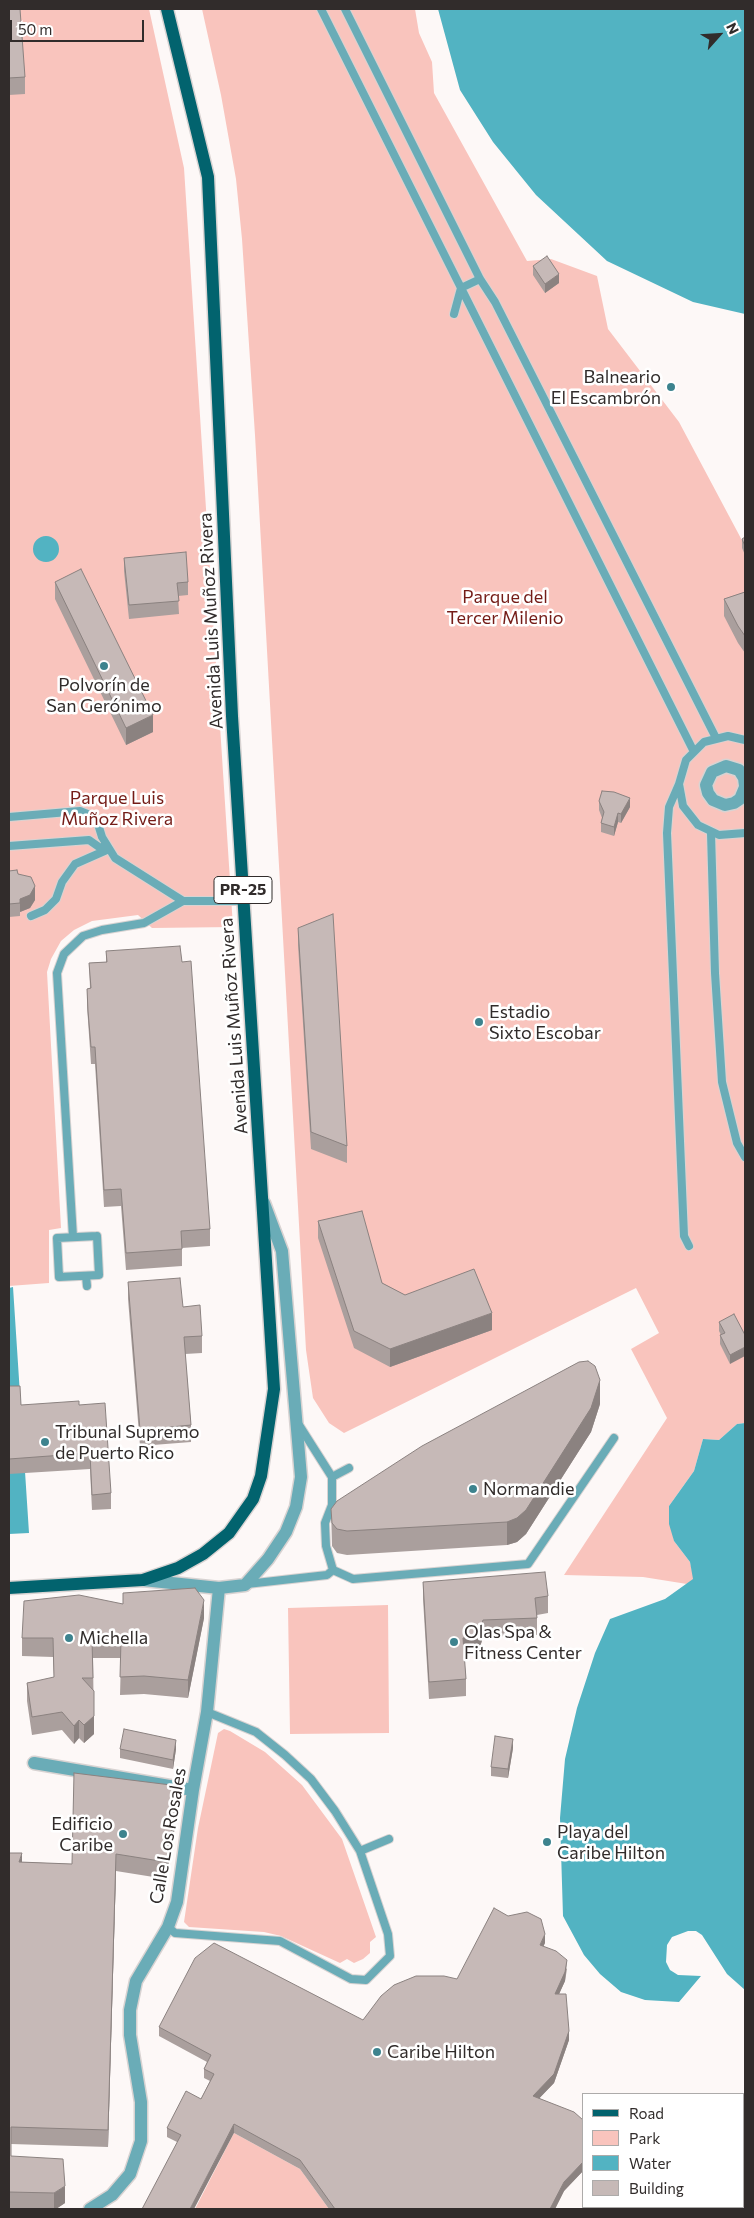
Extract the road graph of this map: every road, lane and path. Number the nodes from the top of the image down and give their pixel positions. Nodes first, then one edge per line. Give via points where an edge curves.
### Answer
1 (167, 9) edge
2 (321, 9) edge
3 (345, 9) edge
4 (480, 279) junction
5 (461, 288) junction
6 (454, 314) dead end
7 (716, 738) junction
8 (745, 740) edge
9 (694, 750) junction
10 (679, 784) junction
11 (9, 817) edge
12 (711, 833) junction
13 (745, 833) edge
14 (9, 846) edge
15 (108, 849) junction
16 (183, 901) junction
17 (244, 901) junction
18 (31, 916) dead end
19 (745, 1157) edge
20 (263, 1200) junction
21 (72, 1237) junction
22 (689, 1246) dead end
23 (86, 1276) junction
24 (87, 1286) dead end
25 (298, 1423) junction
26 (614, 1438) dead end
27 (349, 1468) dead end
28 (332, 1476) junction
29 (333, 1570) junction
30 (143, 1580) junction
31 (245, 1585) junction
32 (9, 1588) edge
33 (219, 1588) junction
34 (207, 1712) junction
35 (34, 1763) dead end
36 (193, 1790) junction
37 (390, 1839) dead end
38 (360, 1851) junction
39 (168, 1927) junction
40 (90, 2209) edge

1 - 17 main road, Avenida Luis Muñoz Rivera / PR-25 via 208,177
2 - 5 lane
3 - 4 lane
4 - 5 lane
4 - 7 lane via 500,310
5 - 6 lane
5 - 9 lane
7 - 8 lane via 728,736
7 - 9 lane
9 - 10 lane via 682,767
10 - 12 lane via 680,798 687,813
10 - 22 lane via 669,807 667,833 684,1236
11 - 15 lane via 80,812 98,824
12 - 13 lane via 728,836
12 - 19 lane via 722,1082 737,1143
14 - 15 lane via 89,840
15 - 16 lane via 115,858
15 - 18 lane via 76,864 62,882 56,899 45,910
16 - 17 lane
16 - 21 lane via 144,923 83,936 64,954 57,973
17 - 20 main road, Avenida Luis Muñoz Rivera / PR-25
20 - 25 street via 282,1251
20 - 30 main road, Avenida Luis Muñoz Rivera / PR-25 via 274,1389 261,1476 252,1499 229,1533 178,1568
21 - 23 lane via 97,1236 99,1275
21 - 23 lane via 56,1238 59,1277
23 - 24 lane
25 - 28 lane
25 - 31 street via 301,1477 296,1506 286,1532
26 - 29 lane via 528,1564 353,1579
27 - 28 lane
28 - 29 lane via 332,1505 325,1523 326,1546
29 - 31 lane via 327,1575
30 - 32 main road, Avenida Luis Muñoz Rivera / PR-25
30 - 33 street
31 - 33 street
33 - 34 street, Calle Los Rosales
34 - 36 street, Calle Los Rosales
34 - 38 lane via 256,1732 285,1755 311,1779
35 - 36 street
36 - 39 street, Calle Los Rosales via 177,1902
37 - 38 lane
38 - 39 lane via 388,1934 390,1956 366,1980 351,1978 280,1941 175,1933
39 - 40 street, Calle Los Rosales via 136,1981 130,2010 130,2035 142,2102 141,2141 130,2174 112,2195

